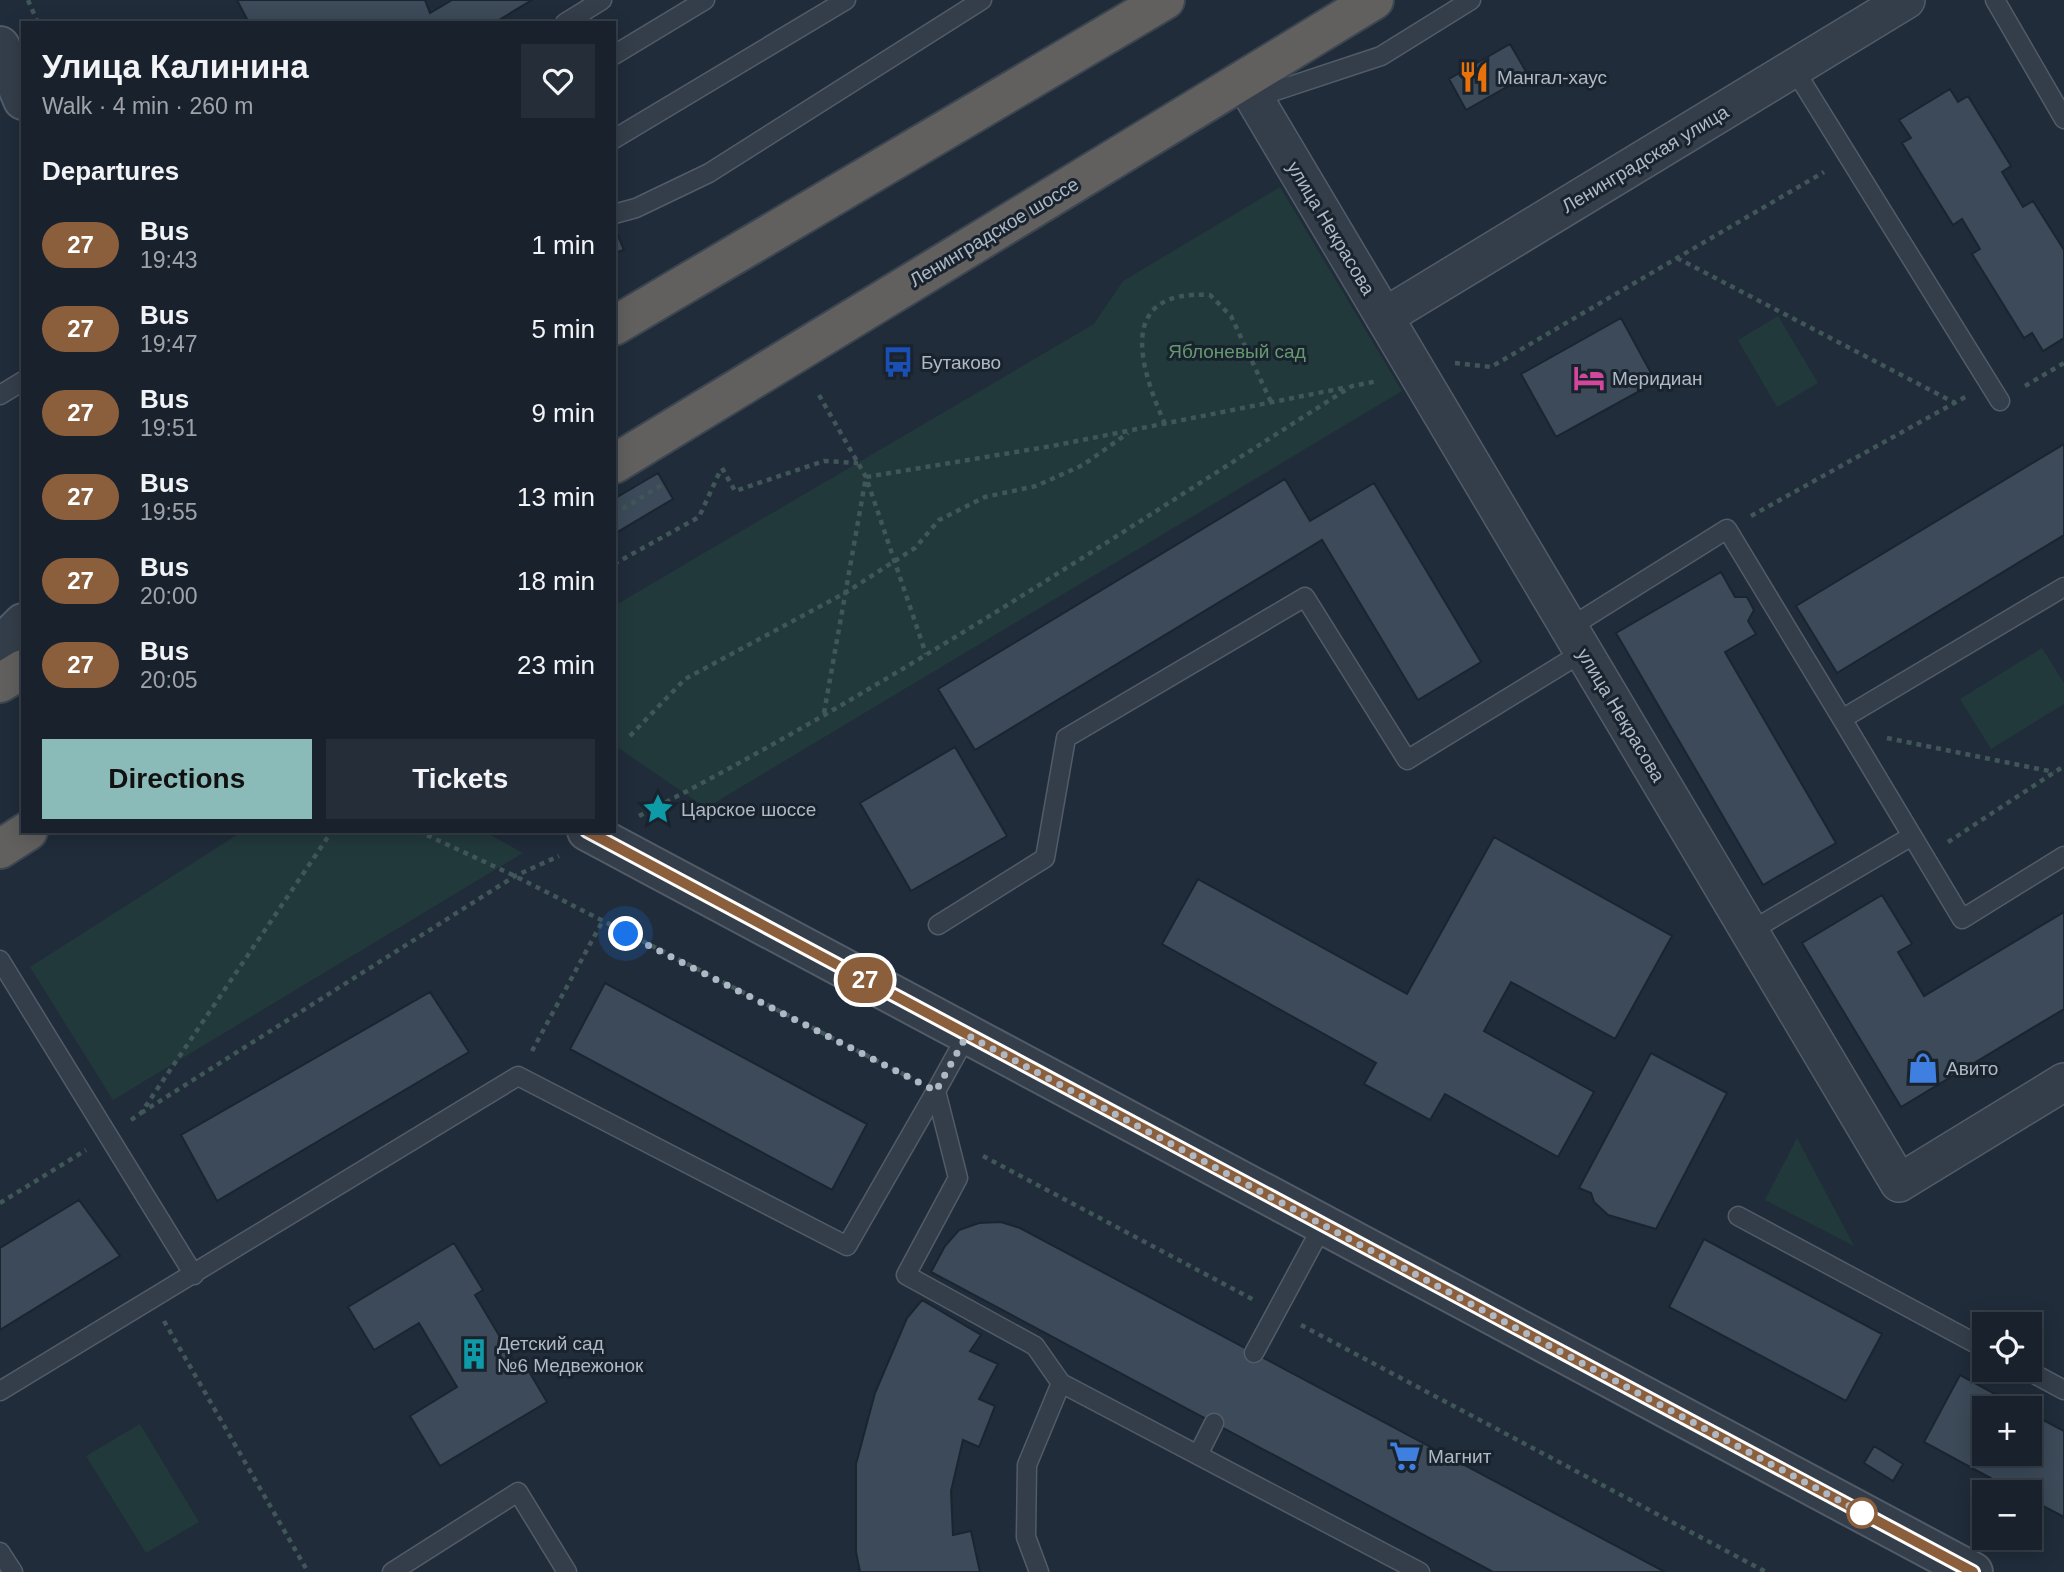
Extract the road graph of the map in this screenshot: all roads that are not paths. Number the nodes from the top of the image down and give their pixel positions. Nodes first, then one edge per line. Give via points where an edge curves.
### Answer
1 (602, 0) edge
2 (705, 0) edge
3 (846, 0) edge
4 (982, 0) edge
5 (1165, 0) edge
6 (1374, 0) edge
7 (1471, 0) edge
8 (1906, 0) edge
9 (1995, 0) edge
10 (568, 21) edge
11 (0, 46) edge
12 (616, 54) edge
13 (1794, 69) junction
14 (1249, 89) junction
15 (21, 95) edge
16 (2064, 119) edge
17 (616, 138) edge
18 (616, 213) edge
19 (1384, 317) junction
20 (616, 325) edge
21 (21, 383) edge
22 (0, 395) edge
23 (2000, 401) road end
24 (616, 463) edge
25 (2064, 587) edge
26 (21, 625) edge
27 (1576, 640) junction
28 (0, 646) edge
29 (21, 671) edge
30 (0, 683) edge
31 (1845, 724) junction
32 (25, 833) edge
33 (593, 834) edge
34 (1912, 836) junction
35 (0, 849) edge
36 (2064, 856) edge
37 (938, 925) dead end
38 (1749, 932) junction
39 (0, 960) edge
40 (967, 1035) junction
41 (2064, 1082) edge
42 (936, 1091) junction
43 (1738, 1216) dead end
44 (1323, 1225) junction
45 (194, 1275) junction
46 (1972, 1342) edge
47 (1254, 1353) dead end
48 (2042, 1378) edge
49 (1061, 1383) junction
50 (2064, 1390) edge
51 (0, 1391) edge
52 (1214, 1423) dead end
53 (1198, 1455) junction
54 (0, 1552) edge
55 (13, 1572) edge
56 (392, 1572) edge
57 (567, 1572) edge
58 (1039, 1572) edge
59 (1420, 1572) edge
60 (1973, 1572) edge

1 - 10 lane
2 - 12 lane
3 - 17 lane
4 - 18 lane via 709,173
5 - 20 highway
6 - 14 highway, Ленинградское шоссе
7 - 14 lane via 1381,56
8 - 13 street, Ленинградская улица
9 - 16 lane
11 - 15 street
13 - 19 street, Ленинградская улица
13 - 23 lane
14 - 19 street, улица Некрасова
14 - 24 highway, Ленинградское шоссе
19 - 27 street, улица Некрасова
21 - 22 lane
25 - 31 lane
26 - 28 street
27 - 31 lane via 1727,529
27 - 37 lane via 1407,760 1304,597 1066,738 1045,858
27 - 38 street, улица Некрасова
29 - 30 highway
31 - 34 lane
32 - 35 highway
33 - 40 street
34 - 36 lane via 1962,919
34 - 38 lane
38 - 41 street, улица Некрасова via 1899,1183
39 - 45 lane
40 - 42 lane
40 - 44 street
42 - 45 lane via 847,1246 518,1076
42 - 49 lane via 958,1178 906,1275 1035,1346
43 - 46 lane
44 - 47 lane
44 - 60 street
45 - 51 lane
48 - 50 lane
49 - 53 lane
49 - 58 lane via 1027,1465 1026,1537
52 - 53 lane
53 - 59 lane
54 - 55 lane
56 - 57 lane via 518,1492

